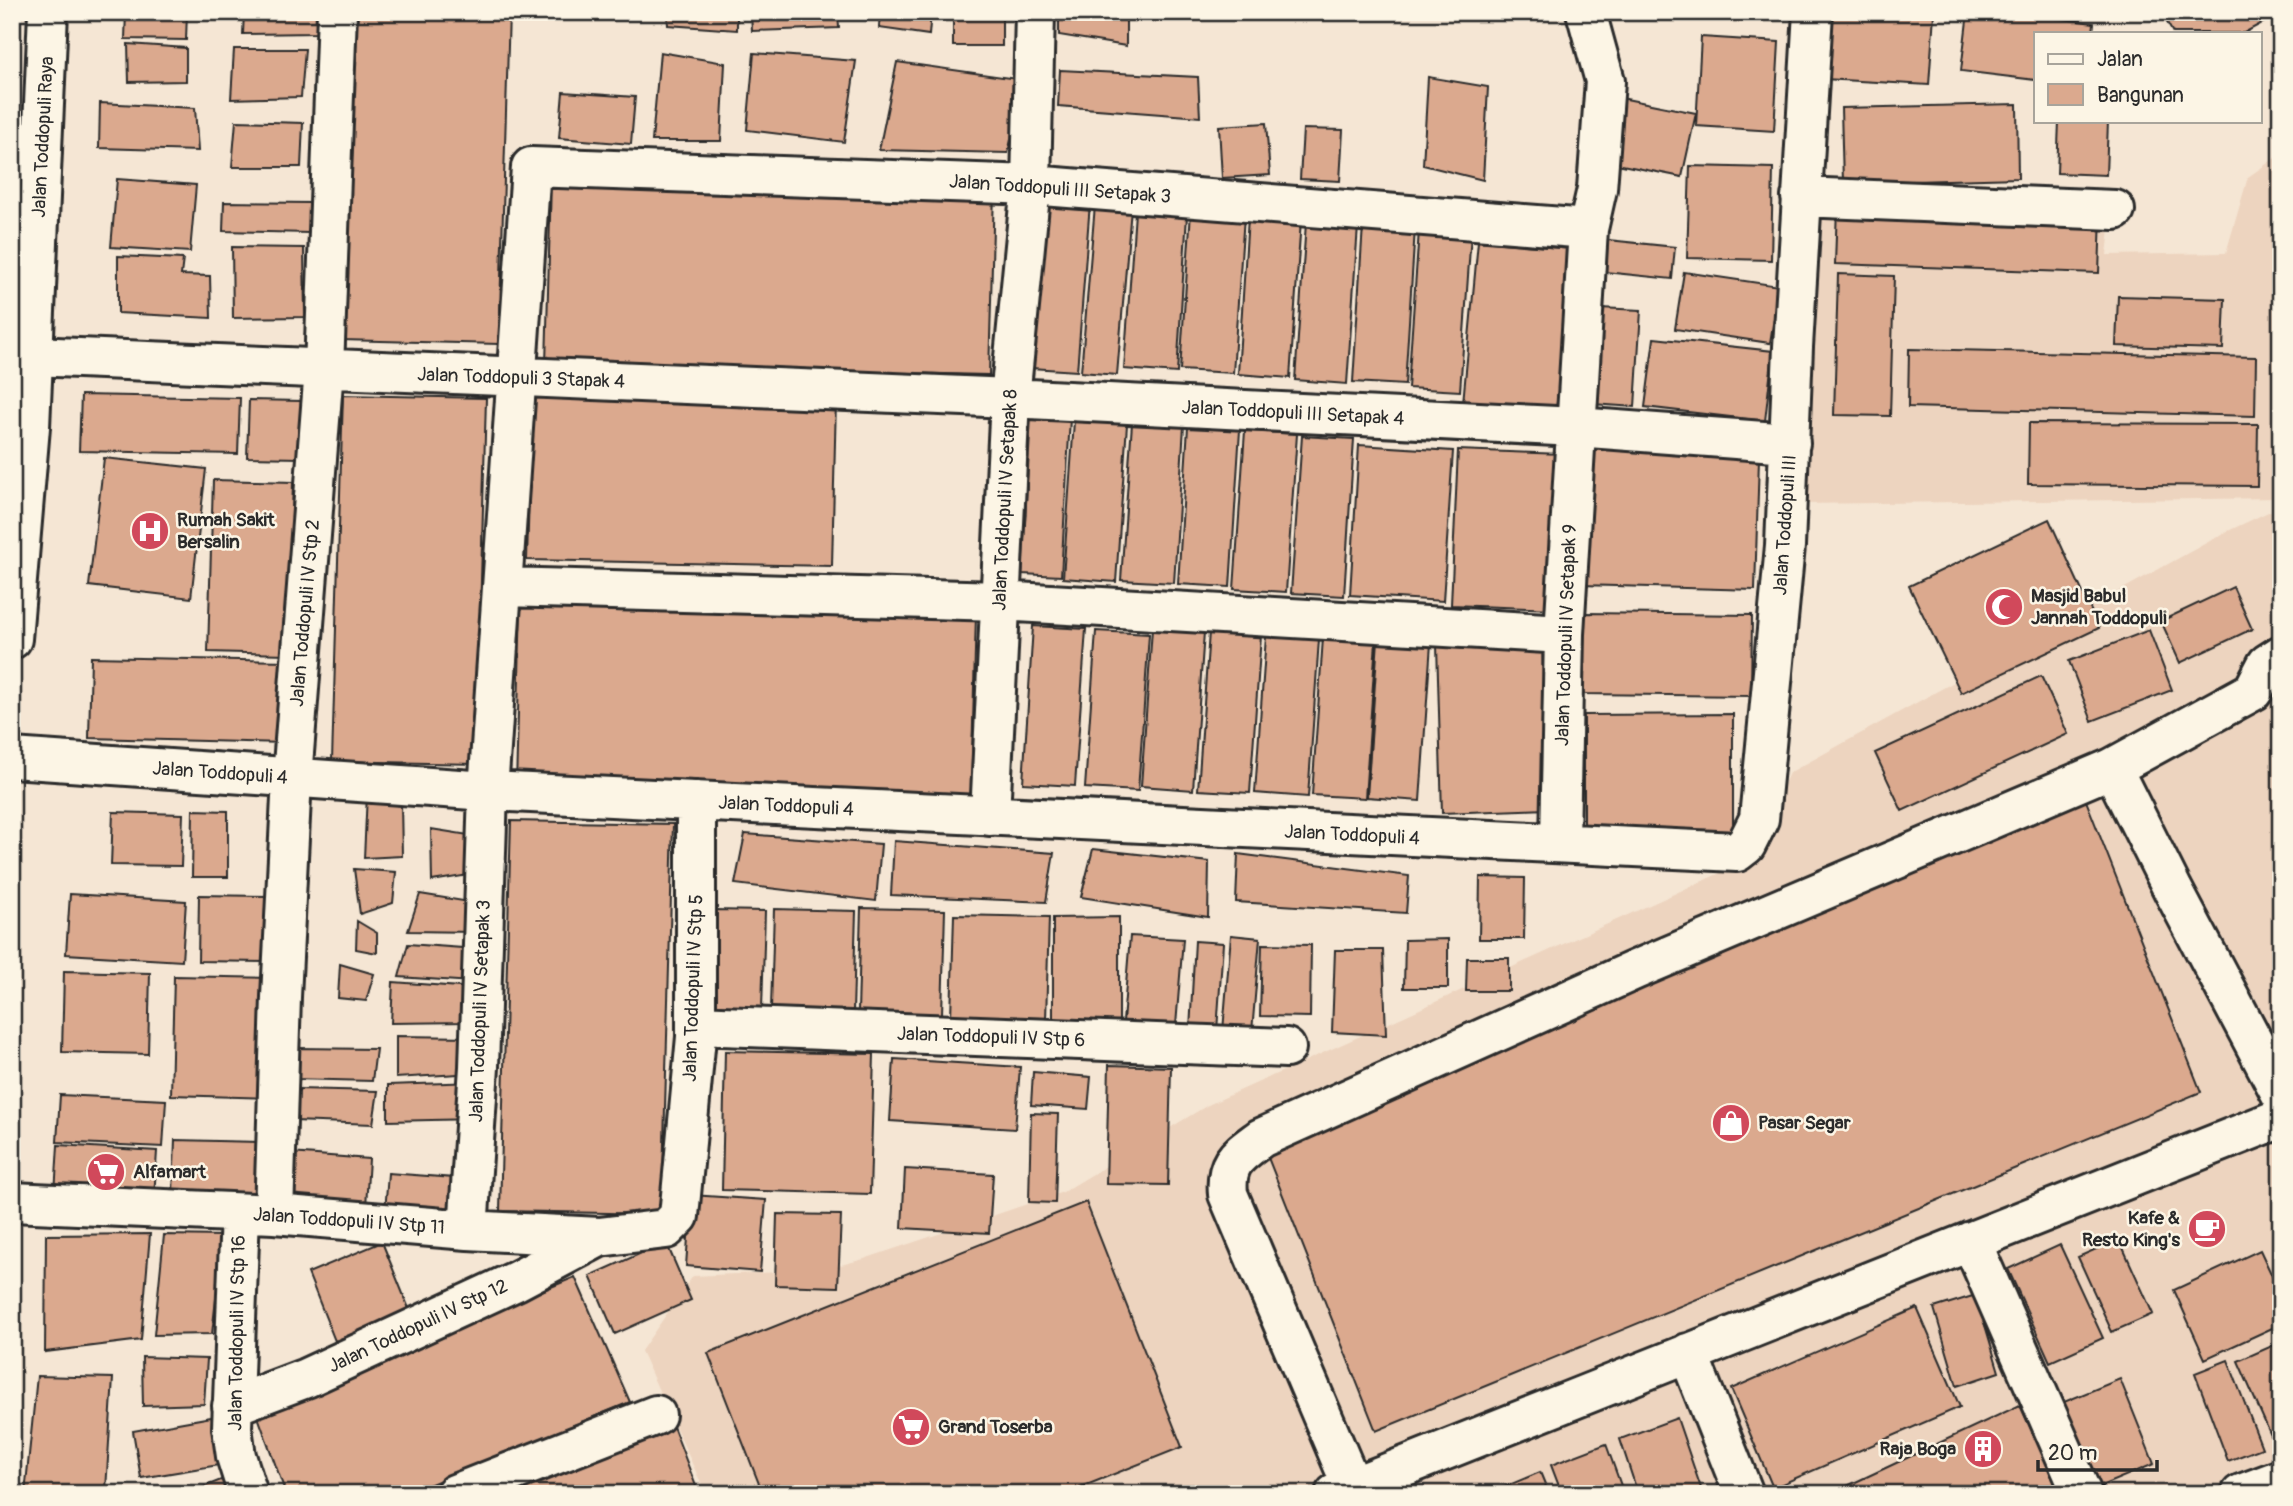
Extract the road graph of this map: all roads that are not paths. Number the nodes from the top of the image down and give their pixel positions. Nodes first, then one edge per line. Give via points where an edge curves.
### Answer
1 (48, 12) edge
2 (337, 12) edge
3 (1035, 12) edge
4 (1586, 12) edge
5 (1813, 12) edge
6 (531, 167) joint
7 (1031, 185) junction
8 (1801, 197) junction
9 (2115, 210) dead end
10 (1588, 229) junction
11 (33, 356) junction
12 (324, 369) junction
13 (516, 379) junction
14 (1010, 398) junction
15 (21, 426) edge
16 (1576, 427) junction
17 (1790, 443) junction
18 (504, 587) junction
19 (1000, 601) junction
20 (1564, 634) junction
21 (12, 639) edge
22 (2281, 654) edge
23 (12, 758) edge
24 (2112, 768) junction
25 (292, 778) junction
26 (488, 791) junction
27 (696, 801) junction
28 (990, 816) junction
29 (1560, 843) junction
30 (696, 1025) junction
31 (1286, 1048) dead end
32 (2281, 1094) edge
33 (2281, 1118) edge
34 (12, 1202) edge
35 (257, 1213) junction
36 (679, 1216) joint
37 (468, 1230) junction
38 (599, 1237) junction
39 (1971, 1241) junction
40 (1688, 1353) junction
41 (232, 1406) junction
42 (656, 1415) dead end
43 (2281, 1479) edge
44 (1343, 1490) edge
45 (248, 1494) edge
46 (455, 1494) edge
47 (1744, 1494) edge
48 (2082, 1494) edge
49 (2241, 1494) edge

1 - 11 street, Jalan Toddopuli Raya
2 - 12 street, Jalan Toddopuli IV Stp 2
3 - 7 street, Jalan Toddopuli IV Setapak 8
4 - 10 street, Jalan Toddopuli IV Setapak 9 via 1605,81 1597,189
5 - 8 street, Jalan Toddopuli III
6 - 7 street, Jalan Toddopuli III Setapak 3
6 - 13 street, Jalan Toddopuli IV Setapak 3
7 - 10 street, Jalan Toddopuli III Setapak 3
7 - 14 street, Jalan Toddopuli IV Setapak 8
8 - 9 street
8 - 17 street, Jalan Toddopuli III
10 - 16 street, Jalan Toddopuli IV Setapak 9
11 - 12 street, Jalan Toddopuli 3 Stapak 4
11 - 15 street, Jalan Toddopuli Raya
12 - 13 street, Jalan Toddopuli 3 Stapak 4
12 - 25 street, Jalan Toddopuli IV Stp 2
13 - 14 street, Jalan Toddopuli 3 Stapak 4
13 - 18 street, Jalan Toddopuli IV Setapak 3
14 - 16 street, Jalan Toddopuli III Setapak 4
14 - 19 street, Jalan Toddopuli IV Setapak 8
15 - 21 street, Jalan Toddopuli Raya
16 - 17 street, Jalan Toddopuli III Setapak 4
16 - 20 street, Jalan Toddopuli IV Setapak 9
17 - 29 street, Jalan Toddopuli III via 1759,819 1746,845 1737,852
18 - 19 street
18 - 26 street, Jalan Toddopuli IV Setapak 3
19 - 20 street
19 - 28 street, Jalan Toddopuli IV Setapak 8
20 - 29 street, Jalan Toddopuli IV Setapak 9
22 - 24 street via 2267,664 2253,691
23 - 25 street, Jalan Toddopuli 4
24 - 32 street
24 - 44 street via 1635,970 1261,1138 1240,1154 1229,1167 1228,1194
25 - 26 street, Jalan Toddopuli 4
25 - 35 street, Jalan Toddopuli IV Stp 2 via 281,983
26 - 27 street, Jalan Toddopuli 4
26 - 37 street, Jalan Toddopuli IV Setapak 3 via 479,1067
27 - 28 street, Jalan Toddopuli 4
27 - 30 street, Jalan Toddopuli IV Stp 5
28 - 29 street, Jalan Toddopuli 4
30 - 31 street, Jalan Toddopuli IV Stp 6
30 - 36 street, Jalan Toddopuli IV Stp 5
33 - 39 street
34 - 35 street, Jalan Toddopuli IV Stp 11
35 - 37 street, Jalan Toddopuli IV Stp 11
35 - 41 street, Jalan Toddopuli IV Stp 16
36 - 38 street, Jalan Toddopuli IV Stp 11 via 666,1229
37 - 38 street, Jalan Toddopuli IV Stp 11
38 - 41 street, Jalan Toddopuli IV Stp 12 via 516,1281 317,1373
39 - 40 street
39 - 48 street
40 - 44 street
40 - 47 street
41 - 45 street, Jalan Toddopuli IV Stp 16 via 236,1456
42 - 46 street
43 - 49 street

